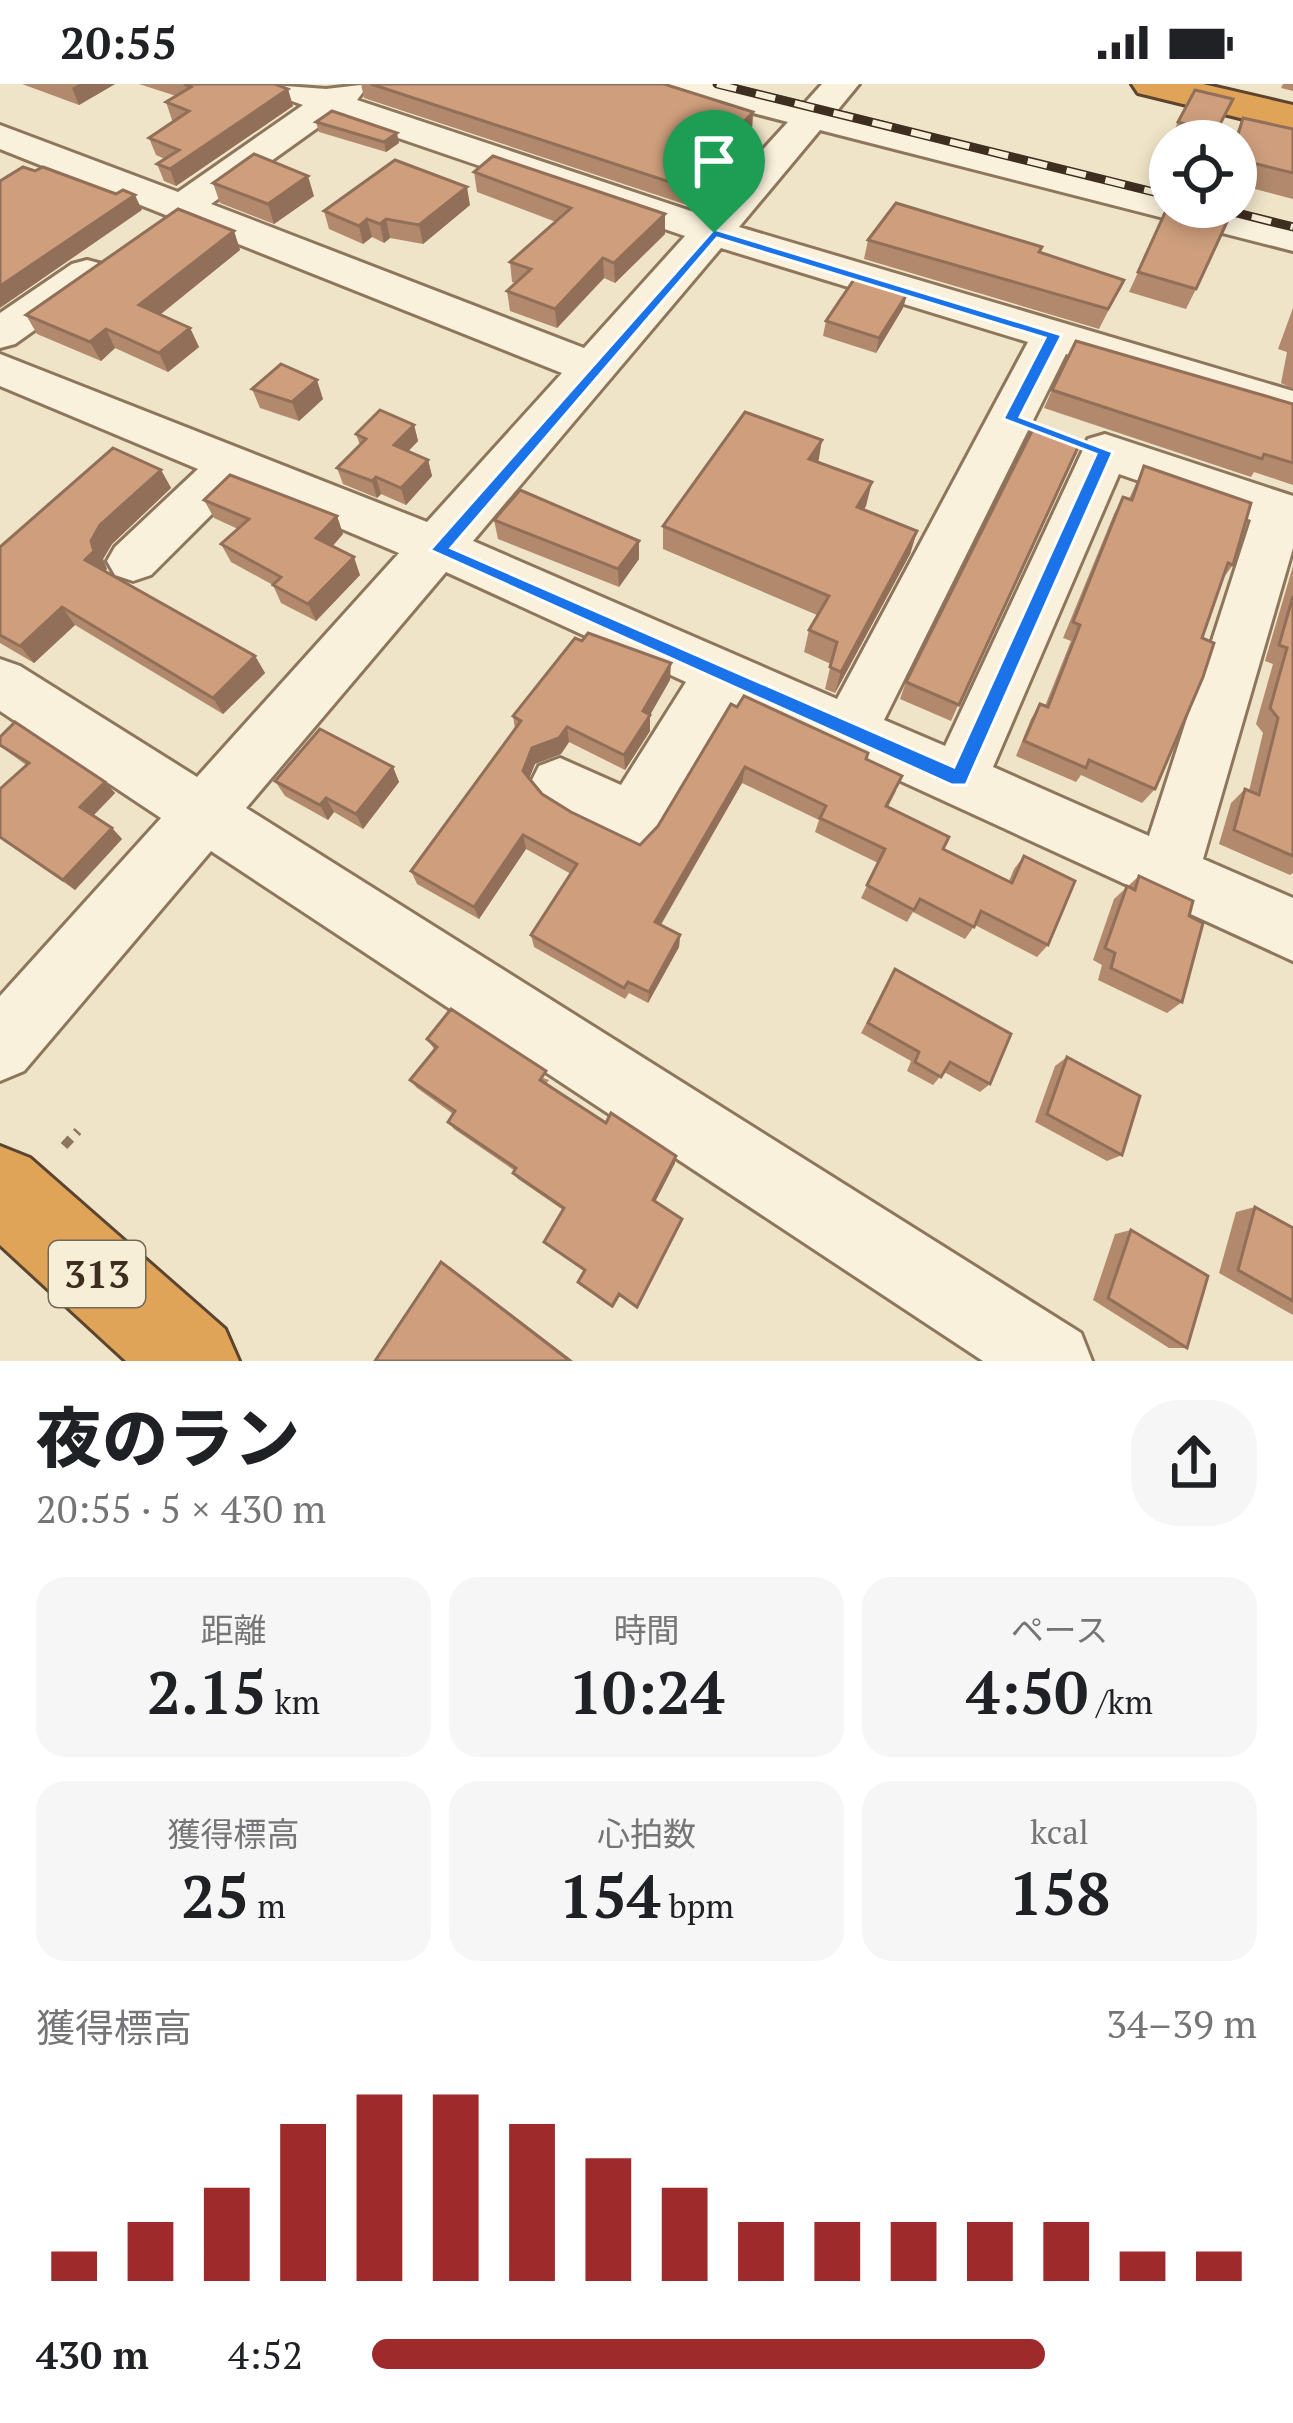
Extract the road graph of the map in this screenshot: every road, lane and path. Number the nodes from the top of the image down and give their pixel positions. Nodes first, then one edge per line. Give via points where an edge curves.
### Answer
1 (276, 84) edge
2 (680, 84) edge
3 (1152, 84) edge
4 (1222, 92) edge
5 (343, 93) edge
6 (820, 95) edge
7 (1293, 118) edge
8 (0, 136) edge
9 (1149, 171) edge
10 (1257, 198) edge
11 (1293, 207) edge
12 (179, 208) junction
13 (714, 233) junction
14 (1293, 238) edge
15 (0, 334) edge
16 (1054, 335) junction
17 (592, 368) junction
18 (0, 369) edge
19 (1293, 407) edge
20 (1058, 435) junction
21 (232, 465) junction
22 (1286, 512) edge
23 (439, 550) junction
24 (133, 561) dead end
25 (722, 673) junction
26 (0, 682) edge
27 (851, 729) junction
28 (959, 779) junction
29 (560, 784) dead end
30 (204, 814) junction
31 (1168, 872) junction
32 (1293, 930) edge
33 (0, 1047) edge
34 (78, 1131) dead end
35 (32, 1167) edge
36 (193, 1361) edge
37 (1053, 1361) edge

1 - 5 street
2 - 6 street
3 - 4 highway
4 - 7 highway
5 - 12 street
5 - 13 street
6 - 9 street
6 - 13 street
6 - 14 street
8 - 12 street
10 - 11 street
12 - 15 street
12 - 17 street
13 - 16 street
13 - 17 street
16 - 19 street
16 - 20 street
17 - 23 street
18 - 21 street
20 - 22 street
20 - 27 street
20 - 28 street
21 - 23 street
21 - 24 street
22 - 31 street
23 - 25 street
23 - 30 street
25 - 27 street
25 - 29 street via 633,819
26 - 30 street
27 - 28 street
28 - 31 street
30 - 33 street
30 - 37 street
31 - 32 street
34 - 35 path
35 - 36 highway, 313

